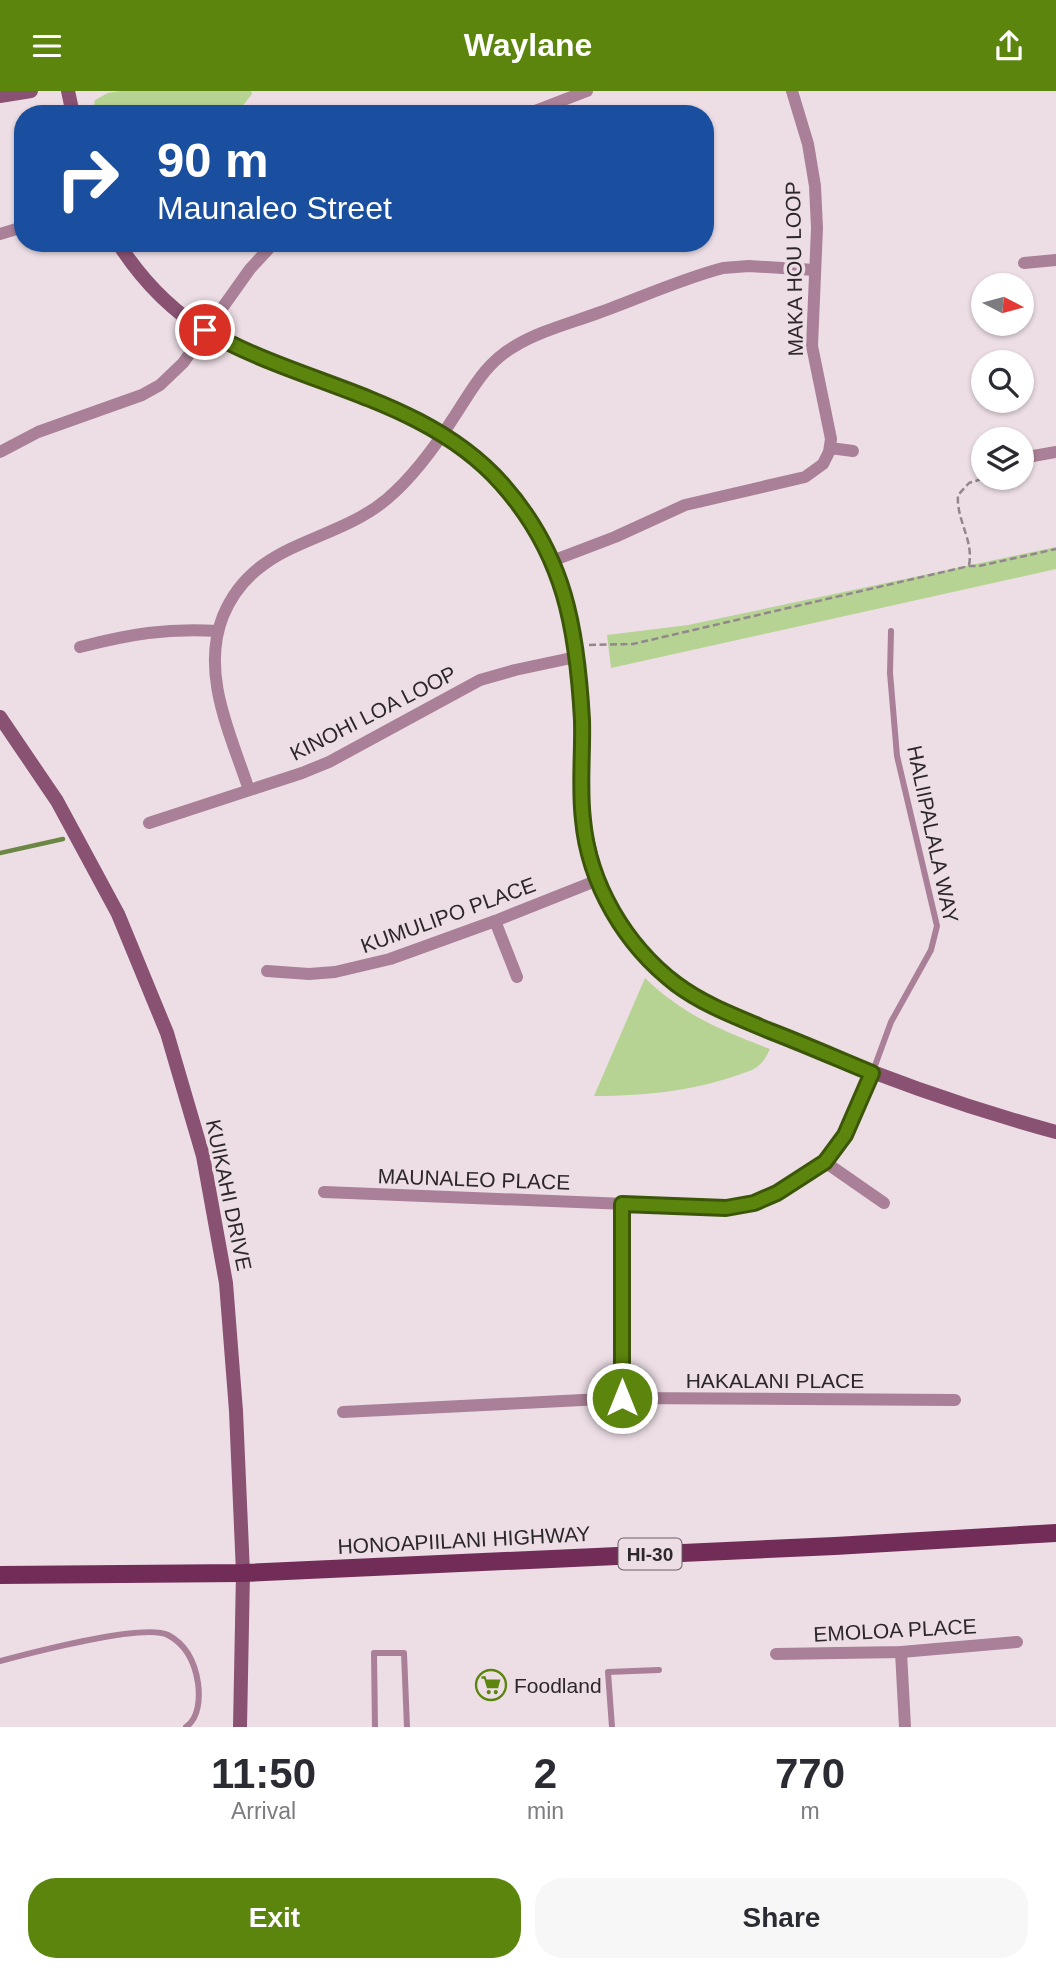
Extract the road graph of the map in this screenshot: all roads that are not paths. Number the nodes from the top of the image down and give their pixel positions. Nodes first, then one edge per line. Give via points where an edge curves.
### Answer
1 (31, 91) edge
2 (587, 91) edge
3 (792, 91) edge
4 (0, 96) edge
5 (550, 105) edge
6 (125, 252) edge
7 (266, 252) edge
8 (1056, 260) edge
9 (1024, 263) dead end
10 (815, 270) junction
11 (205, 330) junction
12 (442, 434) junction
13 (830, 448) junction
14 (853, 451) dead end
15 (0, 452) edge
16 (1056, 452) edge
17 (1034, 456) edge
18 (552, 561) junction
19 (218, 631) junction
20 (891, 631) dead end
21 (80, 647) dead end
22 (576, 652) junction
23 (0, 717) edge
24 (249, 790) junction
25 (149, 823) dead end
26 (598, 880) junction
27 (495, 921) junction
28 (267, 971) dead end
29 (517, 977) dead end
30 (872, 1073) junction
31 (1056, 1132) edge
32 (825, 1162) junction
33 (324, 1192) dead end
34 (884, 1203) dead end
35 (622, 1204) junction
36 (622, 1398) junction
37 (955, 1400) dead end
38 (343, 1412) dead end
39 (1056, 1533) edge
40 (243, 1573) junction
41 (0, 1576) edge
42 (1017, 1642) dead end
43 (901, 1652) junction
44 (776, 1654) dead end
45 (0, 1661) edge
46 (659, 1670) dead end
47 (186, 1727) edge
48 (240, 1727) edge
49 (375, 1727) edge
50 (407, 1727) edge
51 (612, 1727) edge
52 (905, 1727) edge

1 - 4 street
2 - 5 street
3 - 10 street, MAKA HOU LOOP via 815,186
6 - 11 street via 166,301
7 - 11 street
8 - 9 street
10 - 12 street via 723,268 527,340 484,370
10 - 13 street, MAKA HOU LOOP via 812,346
11 - 12 street via 240,349 413,417
11 - 15 street via 176,371 151,391 38,432
12 - 18 street via 501,483
12 - 19 street via 385,501 256,570 236,592
13 - 14 street
13 - 18 street via 823,464 805,477 685,505
16 - 17 street
18 - 22 street
19 - 21 street via 153,631
19 - 24 street via 217,688
20 - 30 lane, HALIIPALALA WAY via 898,757 937,926 931,950 891,1022
22 - 24 street, KINOHI LOA LOOP via 480,680 330,762
22 - 26 street via 583,821
23 - 40 street, KUIKAHI DRIVE via 57,801 118,914 167,1033 199,1144 226,1283
24 - 25 street, KINOHI LOA LOOP
26 - 27 street, KUMULIPO PLACE
26 - 30 street via 636,946 676,984 723,1011
27 - 28 street, KUMULIPO PLACE via 416,951 353,968 309,974
27 - 29 street
30 - 31 street
30 - 32 street via 845,1135
32 - 34 street
32 - 35 street, MAUNALEO PLACE via 754,1203 726,1208
33 - 35 street, MAUNALEO PLACE
35 - 36 street
36 - 37 street, HAKALANI PLACE
36 - 38 street, HAKALANI PLACE
39 - 40 main road, HONOAPIILANI HIGHWAY / HI-30
40 - 41 main road, HONOAPIILANI HIGHWAY / HI-30
40 - 48 street, KUIKAHI DRIVE
42 - 43 street, EMOLOA PLACE
43 - 44 street, EMOLOA PLACE
43 - 52 street
45 - 47 lane via 71,1643 166,1634 193,1660 198,1682 200,1702
46 - 51 lane via 608,1672
49 - 50 lane via 374,1653 404,1653

